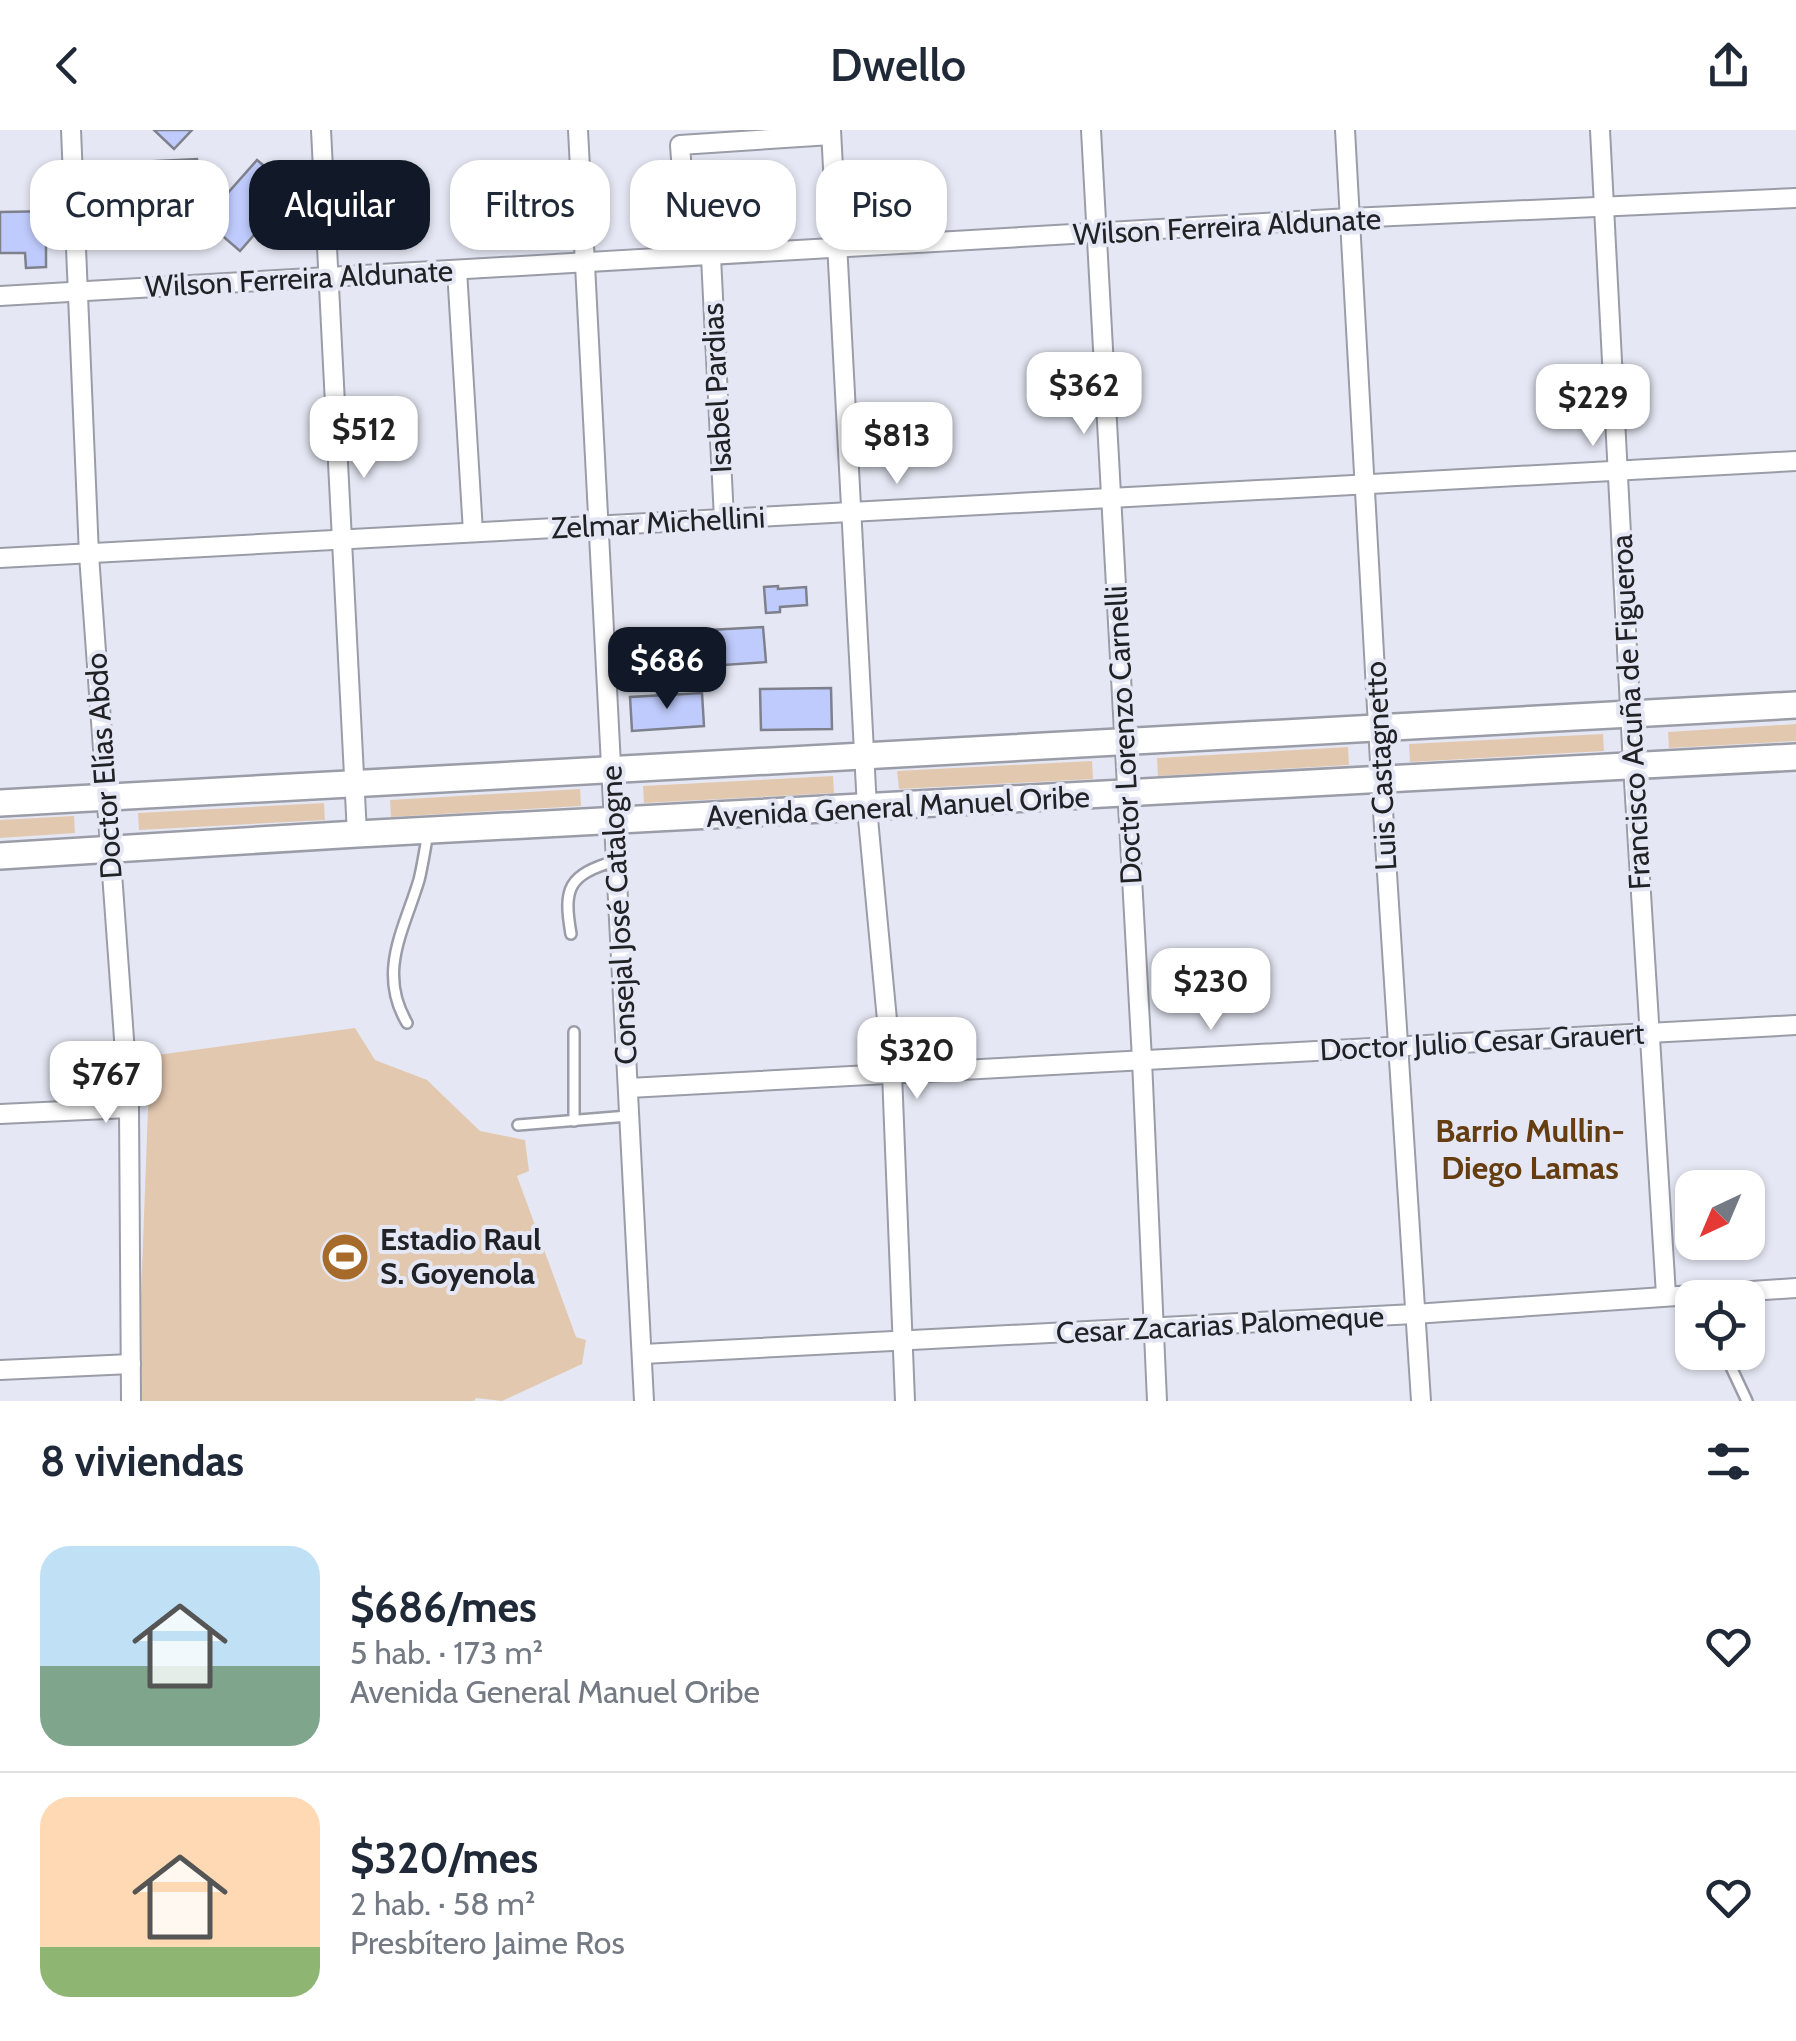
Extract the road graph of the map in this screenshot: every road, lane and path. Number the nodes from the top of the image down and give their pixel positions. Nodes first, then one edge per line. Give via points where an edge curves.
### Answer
1 (71, 130) edge
2 (322, 130) edge
3 (578, 130) edge
4 (1091, 130) edge
5 (1346, 130) edge
6 (1600, 130) edge
7 (831, 133) edge
8 (714, 135) edge
9 (681, 160) edge
10 (833, 160) edge
11 (1796, 198) edge
12 (1605, 209) junction
13 (1350, 218) junction
14 (1098, 235) junction
15 (947, 243) edge
16 (816, 250) edge
17 (839, 250) edge
18 (711, 257) junction
19 (583, 262) junction
20 (457, 270) junction
21 (328, 277) junction
22 (76, 291) junction
23 (0, 296) edge
24 (1796, 461) edge
25 (1618, 471) junction
26 (1365, 484) junction
27 (1111, 498) junction
28 (850, 514) junction
29 (724, 520) junction
30 (597, 527) junction
31 (473, 532) junction
32 (343, 540) junction
33 (88, 555) junction
34 (0, 558) edge
35 (1796, 705) edge
36 (1631, 715) junction
37 (1378, 728) junction
38 (1124, 742) junction
39 (866, 755) junction
40 (1796, 757) edge
41 (1633, 765) junction
42 (611, 770) junction
43 (1381, 780) junction
44 (356, 784) junction
45 (1128, 794) junction
46 (105, 798) junction
47 (0, 803) edge
48 (867, 808) junction
49 (616, 822) junction
50 (429, 830) junction
51 (358, 834) junction
52 (110, 849) junction
53 (0, 856) edge
54 (617, 860) junction
55 (571, 934) dead end
56 (407, 1023) dead end
57 (1796, 1025) edge
58 (574, 1032) dead end
59 (1649, 1033) junction
60 (1399, 1048) junction
61 (1142, 1060) junction
62 (892, 1073) junction
63 (629, 1088) junction
64 (129, 1108) junction
65 (0, 1114) edge
66 (630, 1116) junction
67 (574, 1121) junction
68 (518, 1125) dead end
69 (1796, 1288) edge
70 (1765, 1290) edge
71 (1666, 1294) junction
72 (1675, 1294) edge
73 (1414, 1314) junction
74 (1154, 1328) junction
75 (903, 1342) junction
76 (642, 1354) junction
77 (131, 1364) junction
78 (0, 1370) edge
79 (1733, 1370) edge
80 (131, 1401) edge
81 (644, 1401) edge
82 (906, 1401) edge
83 (1158, 1401) edge
84 (1420, 1401) edge
85 (1748, 1401) edge

1 - 22 street, Doctor Elías Abdo
2 - 21 street
3 - 19 street, Consejal José Catalogne
4 - 14 street, Doctor Lorenzo Carnelli
5 - 13 street, Luis Castagnetto
6 - 12 street, Francisco Acuña de Figueroa
7 - 8 street
7 - 10 street
8 - 9 street via 680,145
11 - 12 street, Wilson Ferreira Aldunate
12 - 13 street, Wilson Ferreira Aldunate
12 - 25 street, Francisco Acuña de Figueroa
13 - 14 street, Wilson Ferreira Aldunate
13 - 26 street, Luis Castagnetto
14 - 15 street, Wilson Ferreira Aldunate
14 - 27 street, Doctor Lorenzo Carnelli
16 - 18 street, Wilson Ferreira Aldunate
17 - 28 street
18 - 19 street, Wilson Ferreira Aldunate
18 - 29 street, Isabel Pardias
19 - 20 street, Wilson Ferreira Aldunate
19 - 30 street, Consejal José Catalogne
20 - 21 street, Wilson Ferreira Aldunate
20 - 31 street
21 - 22 street, Wilson Ferreira Aldunate
21 - 32 street
22 - 23 street, Wilson Ferreira Aldunate
22 - 33 street, Doctor Elías Abdo
24 - 25 street, Zelmar Michellini
25 - 26 street, Zelmar Michellini
25 - 36 street, Francisco Acuña de Figueroa
26 - 27 street, Zelmar Michellini
26 - 37 street, Luis Castagnetto
27 - 28 street, Zelmar Michellini
27 - 38 street, Doctor Lorenzo Carnelli
28 - 29 street, Zelmar Michellini
28 - 39 street
29 - 30 street, Zelmar Michellini
30 - 31 street, Zelmar Michellini
30 - 42 street, Consejal José Catalogne
31 - 32 street, Zelmar Michellini
32 - 33 street, Zelmar Michellini
32 - 44 street
33 - 34 street, Zelmar Michellini
33 - 46 street, Doctor Elías Abdo
35 - 36 main road, Avenida General Manuel Oribe
36 - 37 main road, Avenida General Manuel Oribe
36 - 41 street, Francisco Acuña de Figueroa
37 - 38 main road, Avenida General Manuel Oribe
37 - 43 street, Luis Castagnetto
38 - 39 main road, Avenida General Manuel Oribe
38 - 45 street, Doctor Lorenzo Carnelli
39 - 42 main road, Avenida General Manuel Oribe
39 - 48 street
40 - 41 main road, Avenida General Manuel Oribe
41 - 43 main road, Avenida General Manuel Oribe
41 - 59 street, Francisco Acuña de Figueroa
42 - 44 main road, Avenida General Manuel Oribe
42 - 49 street, Consejal José Catalogne
43 - 45 main road, Avenida General Manuel Oribe
43 - 60 street, Luis Castagnetto
44 - 46 main road, Avenida General Manuel Oribe
44 - 51 street
45 - 48 main road, Avenida General Manuel Oribe
45 - 61 street, Doctor Lorenzo Carnelli
46 - 47 main road, Avenida General Manuel Oribe
46 - 52 street, Doctor Elías Abdo
48 - 49 main road, Avenida General Manuel Oribe
48 - 62 street
49 - 50 main road, Avenida General Manuel Oribe
49 - 54 street, Consejal José Catalogne
50 - 51 main road, Avenida General Manuel Oribe
50 - 56 lane via 394,965 395,1003
51 - 52 main road, Avenida General Manuel Oribe
52 - 53 main road, Avenida General Manuel Oribe
52 - 64 street, Doctor Elías Abdo
54 - 55 lane via 588,869 572,884 566,902
54 - 63 street, Consejal José Catalogne
57 - 59 street, Doctor Julio Cesar Grauert
58 - 67 lane
59 - 60 street, Doctor Julio Cesar Grauert
59 - 71 street, Francisco Acuña de Figueroa
60 - 61 street, Doctor Julio Cesar Grauert
60 - 73 street, Luis Castagnetto
61 - 62 street, Doctor Julio Cesar Grauert
61 - 74 street, Doctor Lorenzo Carnelli
62 - 63 street, Doctor Julio Cesar Grauert
62 - 75 street
63 - 66 street, Consejal José Catalogne
64 - 65 street
64 - 77 street, Doctor Elías Abdo
66 - 67 lane
66 - 76 street, Consejal José Catalogne
67 - 68 lane
69 - 70 street, Cesar Zacarias Palomeque
71 - 72 street, Cesar Zacarias Palomeque
71 - 73 street, Cesar Zacarias Palomeque
73 - 74 street, Cesar Zacarias Palomeque
73 - 84 street, Luis Castagnetto
74 - 75 street, Cesar Zacarias Palomeque
74 - 83 street, Doctor Lorenzo Carnelli
75 - 76 street, Cesar Zacarias Palomeque
75 - 82 street
76 - 81 street, Consejal José Catalogne
77 - 78 street
77 - 80 street, Doctor Elías Abdo
79 - 85 lane

